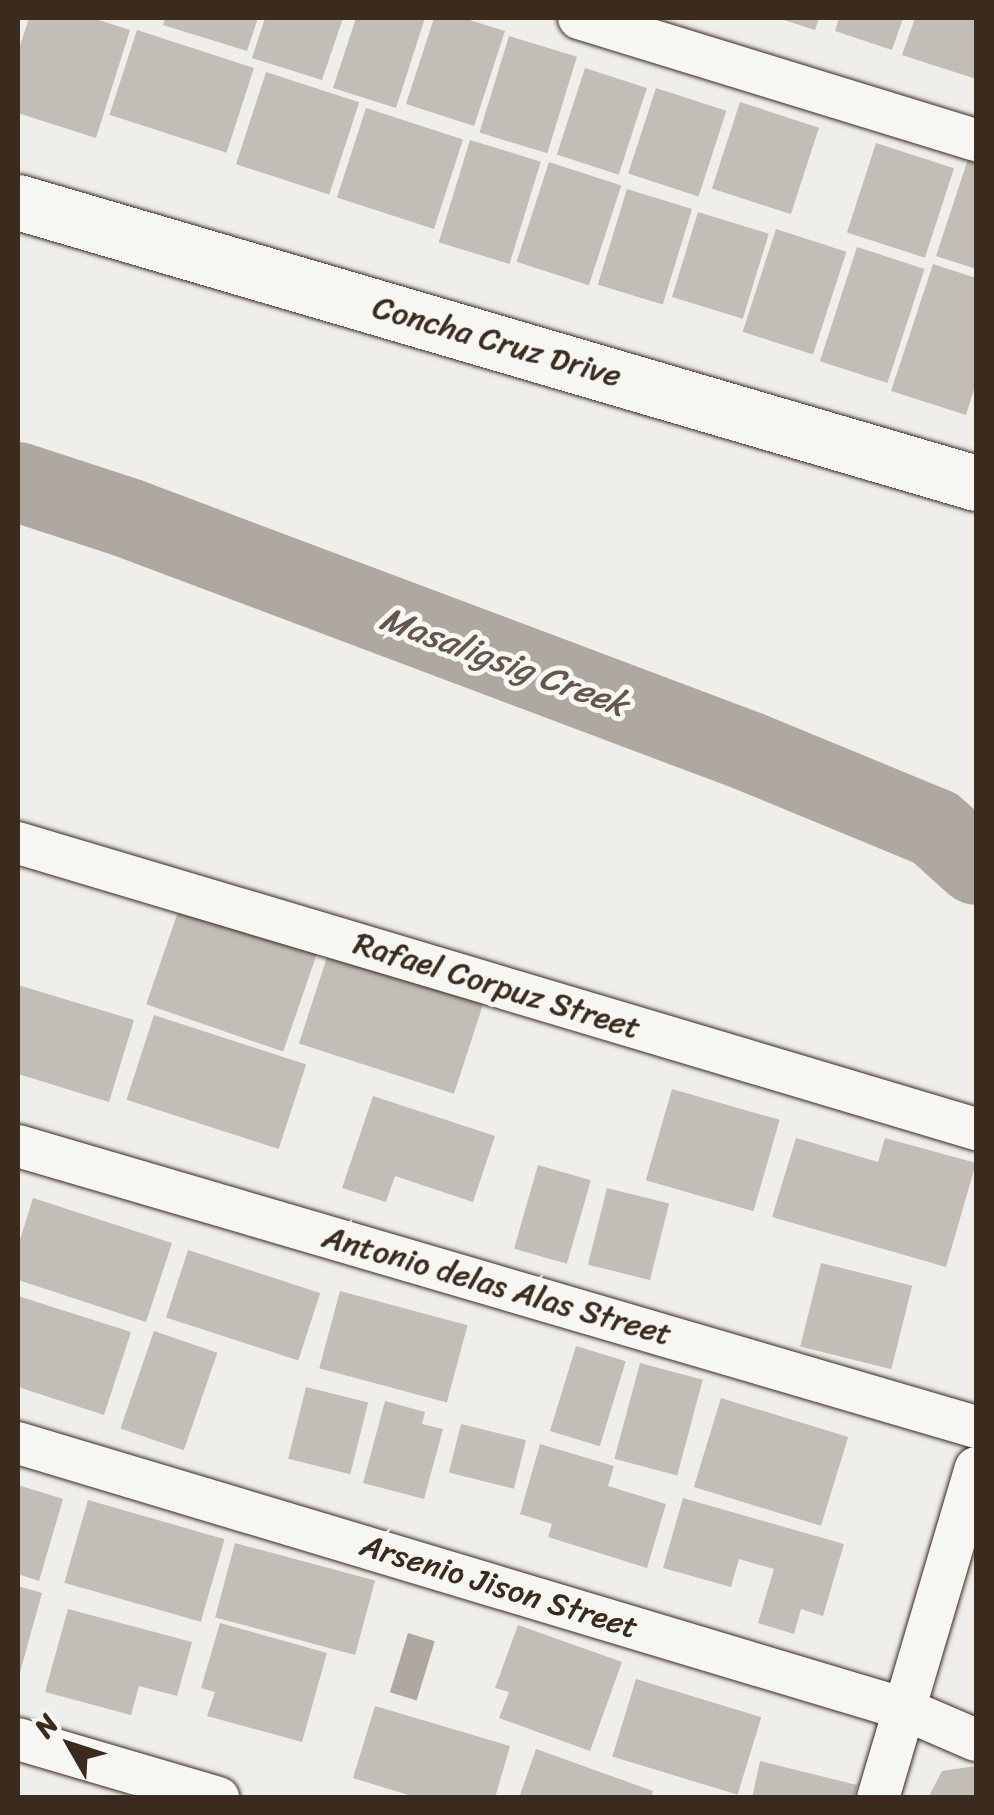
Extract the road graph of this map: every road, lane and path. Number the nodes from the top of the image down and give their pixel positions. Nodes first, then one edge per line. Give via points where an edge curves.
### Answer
1 (579, 18) edge
2 (976, 140) edge
3 (18, 202) edge
4 (976, 483) edge
5 (18, 843) edge
6 (976, 1129) edge
7 (18, 1146) edge
8 (976, 1427) edge
9 (18, 1443) edge
10 (976, 1468) edge
11 (904, 1709) junction
12 (18, 1739) edge
13 (976, 1740) edge
14 (218, 1798) edge
15 (878, 1798) edge

1 - 2 street
3 - 4 street, Concha Cruz Drive
5 - 6 street, Rafael Corpuz Street
7 - 8 street, Antonio delas Alas Street
9 - 11 street, Arsenio Jison Street
10 - 11 street
11 - 13 street, Arsenio Jison Street
11 - 15 street
12 - 14 street

